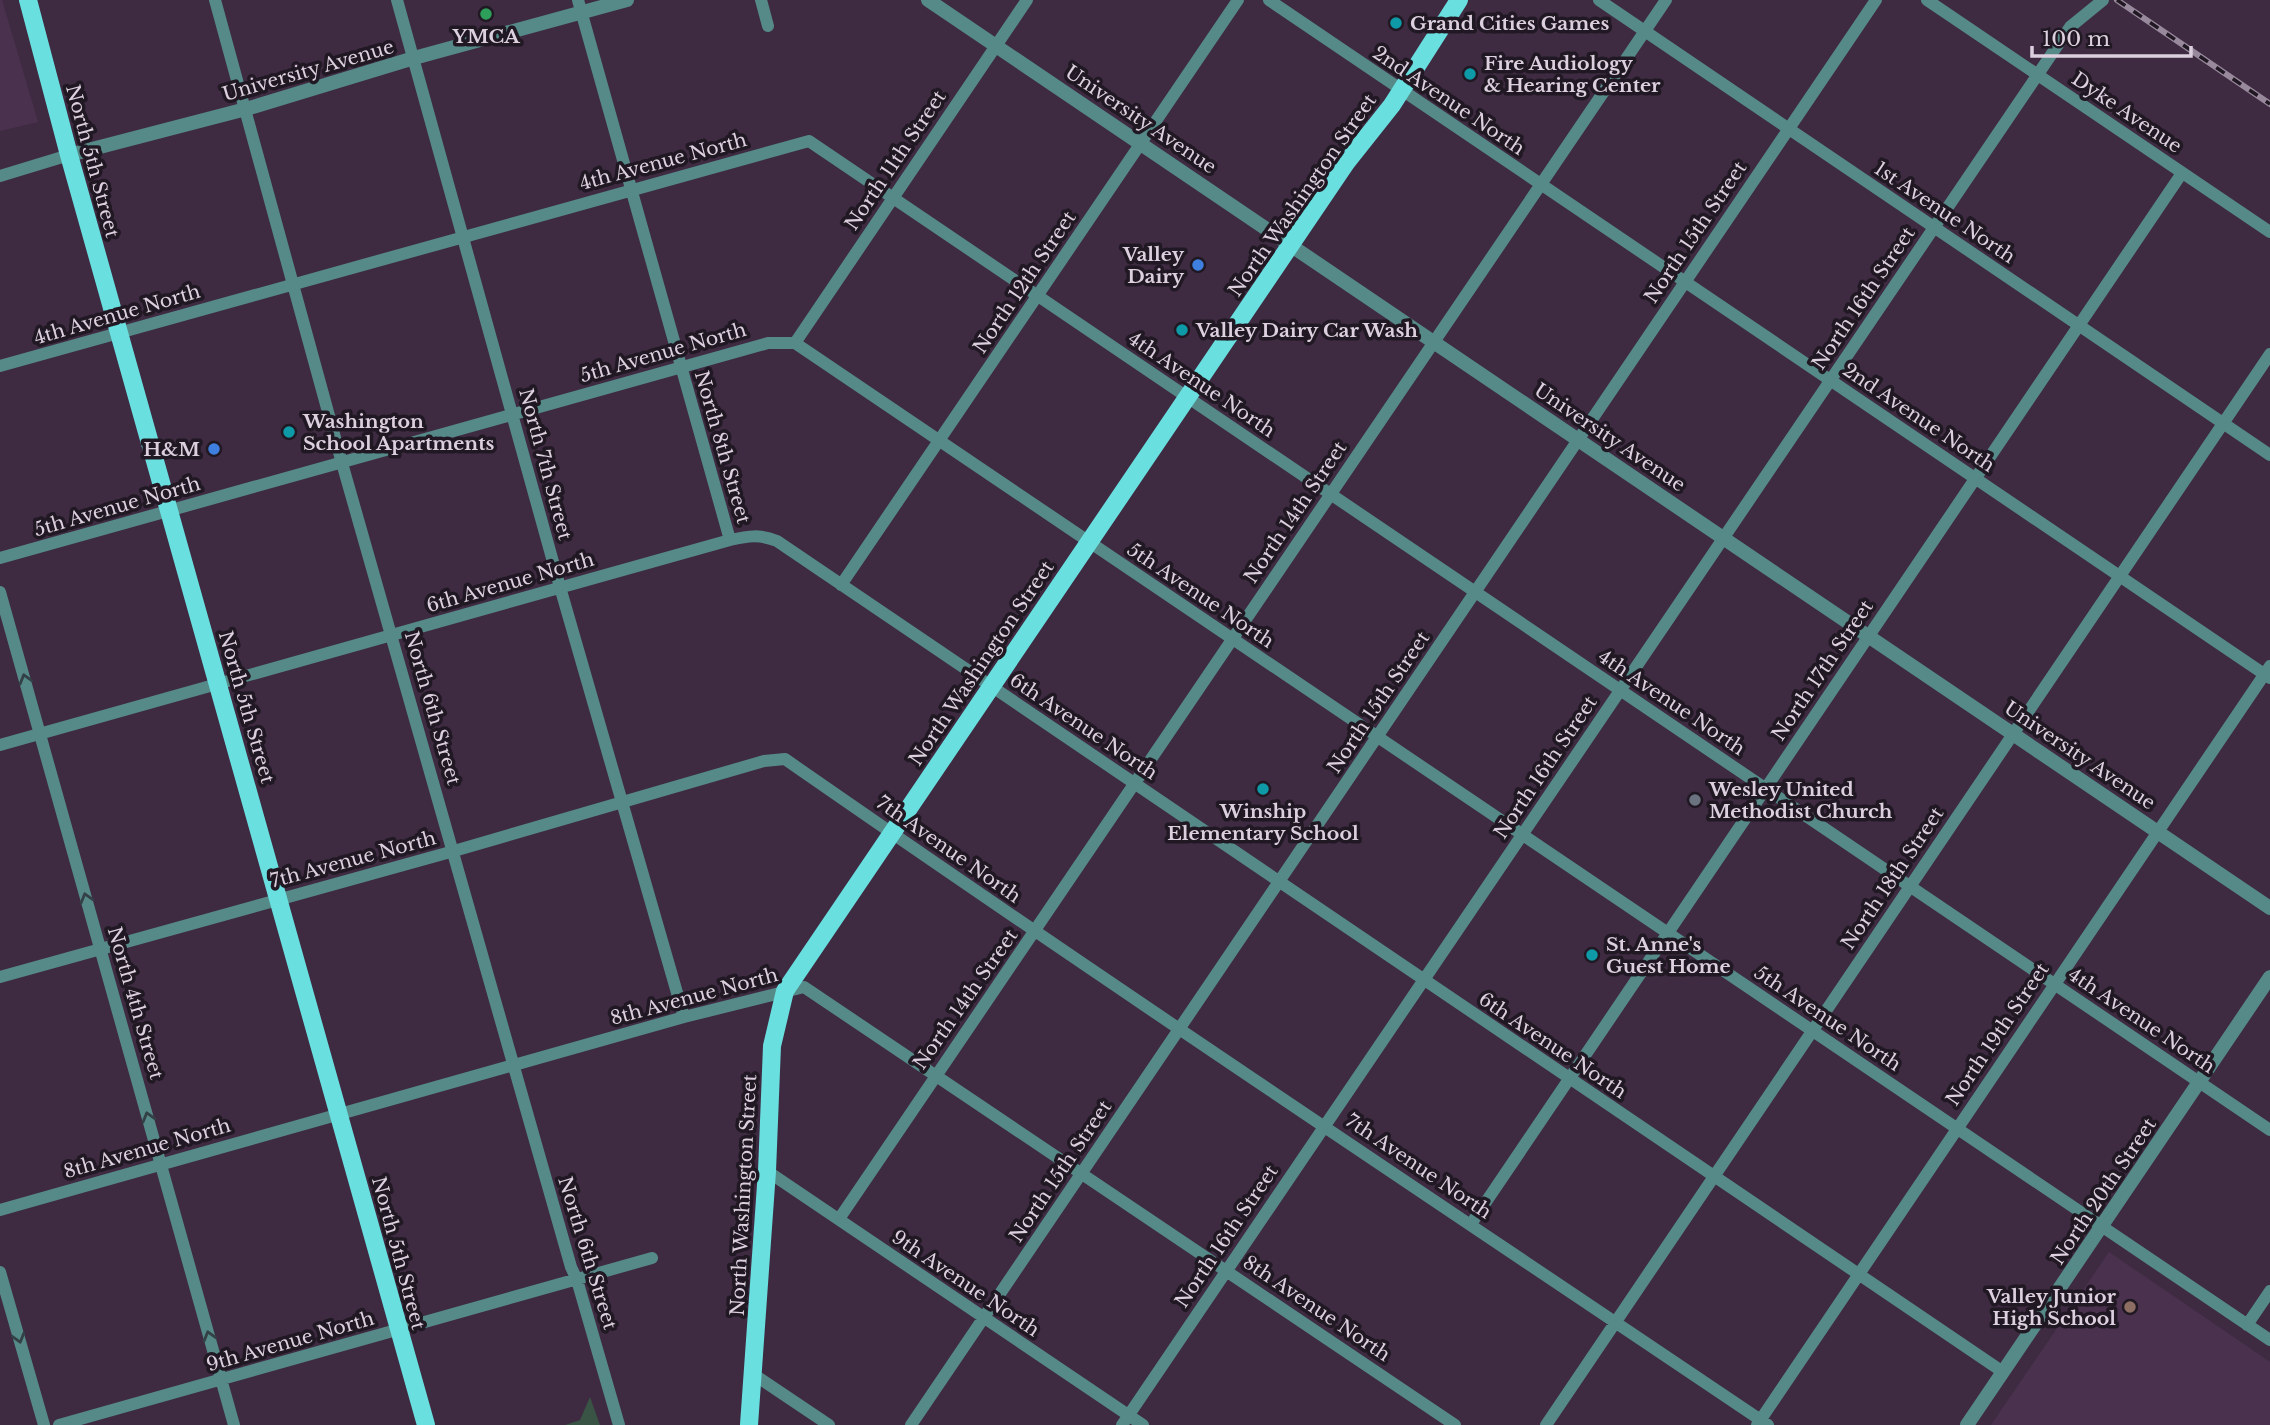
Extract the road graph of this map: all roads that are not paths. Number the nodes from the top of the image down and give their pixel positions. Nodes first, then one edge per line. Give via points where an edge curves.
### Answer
1 (28, 0) edge
2 (215, 0) edge
3 (397, 0) edge
4 (627, 0) edge
5 (761, 0) edge
6 (928, 0) edge
7 (1027, 0) edge
8 (1238, 0) edge
9 (1269, 0) edge
10 (1459, 0) edge
11 (1599, 0) edge
12 (1666, 0) edge
13 (1876, 0) edge
14 (1927, 0) edge
15 (2103, 0) edge
16 (579, 7) edge
17 (768, 26) dead end
18 (1645, 31) junction
19 (997, 45) junction
20 (414, 58) junction
21 (2037, 74) junction
22 (1401, 91) junction
23 (246, 109) junction
24 (1788, 130) junction
25 (1142, 143) junction
26 (69, 155) junction
27 (2182, 173) junction
28 (0, 176) edge
29 (1540, 184) junction
30 (631, 189) junction
31 (893, 198) junction
32 (1933, 228) junction
33 (2270, 232) edge
34 (462, 237) junction
35 (1291, 244) junction
36 (1685, 282) junction
37 (294, 285) junction
38 (1038, 296) junction
39 (2078, 326) junction
40 (120, 333) junction
41 (1434, 342) junction
42 (795, 343) junction
43 (2270, 354) edge
44 (0, 366) edge
45 (681, 367) junction
46 (1830, 380) junction
47 (1187, 397) junction
48 (513, 414) junction
49 (2223, 423) junction
50 (1578, 439) junction
51 (940, 440) junction
52 (2270, 455) edge
53 (342, 463) junction
54 (1975, 478) junction
55 (1330, 494) junction
56 (170, 510) junction
57 (1724, 537) junction
58 (730, 540) junction
59 (1088, 542) junction
60 (0, 558) edge
61 (2120, 576) junction
62 (841, 585) junction
63 (560, 587) junction
64 (0, 592) edge
65 (1475, 592) junction
66 (392, 635) junction
67 (1868, 635) junction
68 (1232, 640) junction
69 (2268, 673) edge
70 (218, 684) junction
71 (991, 687) junction
72 (1619, 691) junction
73 (2013, 733) junction
74 (40, 734) junction
75 (1377, 737) junction
76 (0, 745) edge
77 (1134, 783) junction
78 (1765, 788) junction
79 (622, 803) junction
80 (2158, 831) junction
81 (891, 833) junction
82 (1522, 835) junction
83 (454, 851) junction
84 (1278, 882) junction
85 (1910, 886) junction
86 (279, 898) junction
87 (2270, 908) edge
88 (1034, 932) junction
89 (1668, 934) junction
90 (100, 948) junction
91 (0, 977) edge
92 (2270, 977) edge
93 (1424, 980) junction
94 (2055, 983) junction
95 (785, 991) junction
96 (684, 1017) junction
97 (1179, 1028) junction
98 (1812, 1031) junction
99 (514, 1066) junction
100 (936, 1074) junction
101 (1568, 1078) junction
102 (2199, 1082) junction
103 (339, 1114) junction
104 (1325, 1125) junction
105 (1956, 1129) junction
106 (2270, 1130) edge
107 (161, 1164) junction
108 (767, 1171) junction
109 (1082, 1173) junction
110 (1714, 1177) junction
111 (0, 1210) edge
112 (839, 1219) junction
113 (1471, 1224) junction
114 (2102, 1227) junction
115 (652, 1258) dead end
116 (1227, 1270) junction
117 (0, 1272) edge
118 (1858, 1275) junction
119 (577, 1280) junction
120 (2270, 1291) edge
121 (983, 1318) junction
122 (1615, 1323) junction
123 (2247, 1325) junction
124 (399, 1331) junction
125 (2270, 1340) edge
126 (2003, 1372) junction
127 (753, 1374) junction
128 (222, 1380) junction
129 (1125, 1420) edge
130 (1762, 1423) edge
131 (44, 1425) edge
132 (59, 1425) edge
133 (234, 1425) edge
134 (426, 1425) edge
135 (619, 1425) edge
136 (749, 1425) edge
137 (829, 1425) edge
138 (911, 1425) edge
139 (1143, 1425) edge
140 (1455, 1425) edge
141 (1546, 1425) edge
142 (1967, 1425) edge

1 - 26 main road, North 5th Street
2 - 23 street, North 6th Street
3 - 20 street, North 7th Street
4 - 16 street, University Avenue
5 - 17 street
6 - 19 street, University Avenue
7 - 19 street, North 11th Street
8 - 25 street, North 12th Street
9 - 22 street, 2nd Avenue North
10 - 22 main road, North Washington Street
11 - 18 street, 1st Avenue North
12 - 18 street, North 14th Street
13 - 24 street, North 15th Street
14 - 21 street, Dyke Avenue
15 - 21 street, North 16th Street via 2070,27
16 - 20 street, University Avenue
16 - 30 street, North 8th Street
18 - 24 street, 1st Avenue North
18 - 29 street, North 14th Street
19 - 25 street, University Avenue
19 - 31 street, North 11th Street
20 - 23 street, University Avenue
20 - 34 street, North 7th Street
21 - 27 street, Dyke Avenue
21 - 32 street, North 16th Street
22 - 29 street, 2nd Avenue North
22 - 35 main road, North Washington Street
23 - 26 street, University Avenue
23 - 37 street, North 6th Street
24 - 32 street, 1st Avenue North
24 - 36 street, North 15th Street
25 - 35 street, University Avenue
25 - 38 street, North 12th Street
26 - 28 street, University Avenue
26 - 40 main road, North 5th Street
27 - 33 street, Dyke Avenue
27 - 39 street, North 17th Street
29 - 36 street, 2nd Avenue North
29 - 41 street, North 14th Street
30 - 31 street, 4th Avenue North via 809,141
30 - 34 street, 4th Avenue North
30 - 45 street, North 8th Street
31 - 38 street, 4th Avenue North
31 - 42 street, North 11th Street
32 - 39 street, 1st Avenue North
32 - 46 street, North 16th Street
34 - 37 street, 4th Avenue North
34 - 48 street, North 7th Street
35 - 41 street, University Avenue
35 - 47 main road, North Washington Street
36 - 46 street, 2nd Avenue North
36 - 50 street, North 15th Street
37 - 40 street, 4th Avenue North
37 - 53 street, North 6th Street
38 - 47 street, 4th Avenue North
38 - 51 street, North 12th Street
39 - 49 street, 1st Avenue North
39 - 54 street, North 17th Street
40 - 44 street, 4th Avenue North
40 - 56 main road, North 5th Street
41 - 50 street, University Avenue
41 - 55 street, North 14th Street
42 - 45 street, 5th Avenue North via 768,343
42 - 51 street, 5th Avenue North
43 - 49 street, North 18th Street
45 - 48 street, 5th Avenue North
45 - 58 street, North 8th Street
46 - 54 street, 2nd Avenue North
46 - 57 street, North 16th Street
47 - 55 street, 4th Avenue North
47 - 59 main road, North Washington Street
48 - 53 street, 5th Avenue North
48 - 63 street, North 7th Street
49 - 52 street, 1st Avenue North
49 - 61 street, North 18th Street
50 - 57 street, University Avenue
50 - 65 street, North 15th Street
51 - 59 street, 5th Avenue North
51 - 62 street, North 12th Street
53 - 56 street, 5th Avenue North
53 - 66 street, North 6th Street
54 - 61 street, 2nd Avenue North
54 - 67 street, North 17th Street
55 - 65 street, 4th Avenue North
55 - 68 street, North 14th Street
56 - 60 street, 5th Avenue North
56 - 70 main road, North 5th Street
57 - 67 street, University Avenue
57 - 72 street, North 16th Street
58 - 62 street, 6th Avenue North via 765,536
58 - 63 street, 6th Avenue North
59 - 68 street, 5th Avenue North
59 - 71 main road, North Washington Street
61 - 69 street, 2nd Avenue North
61 - 73 street, North 18th Street
62 - 71 street, 6th Avenue North
63 - 66 street, 6th Avenue North
63 - 79 street, North 7th Street
74 -> 64 street, North 4th Street
65 - 72 street, 4th Avenue North
65 - 75 street, North 15th Street
66 - 70 street, 6th Avenue North
66 - 83 street, North 6th Street
67 - 73 street, University Avenue
67 - 78 street, North 17th Street
68 - 75 street, 5th Avenue North
68 - 77 street, North 14th Street
69 - 80 street, North 19th Street
70 - 74 street, 6th Avenue North
70 - 86 main road, North 5th Street
71 - 77 street, 6th Avenue North
71 - 81 main road, North Washington Street
72 - 78 street, 4th Avenue North
72 - 82 street, North 16th Street
73 - 80 street, University Avenue
73 - 85 street, North 18th Street
74 - 76 street, 6th Avenue North
90 -> 74 street, North 4th Street
75 - 82 street, 5th Avenue North
75 - 84 street, North 15th Street
77 - 84 street, 6th Avenue North
77 - 88 street, North 14th Street
78 - 85 street, 4th Avenue North
78 - 89 street, North 17th Street
79 - 81 street, 7th Avenue North via 764,761 785,759
79 - 83 street, 7th Avenue North
79 - 96 street, North 7th Street
80 - 87 street, University Avenue
80 - 94 street, North 19th Street
81 - 88 street, 7th Avenue North
81 - 95 main road, North Washington Street
82 - 89 street, 5th Avenue North
82 - 93 street, North 16th Street
83 - 86 street, 7th Avenue North
83 - 99 street, North 6th Street
84 - 93 street, 6th Avenue North
84 - 97 street, North 15th Street
85 - 94 street, 4th Avenue North
85 - 98 street, North 18th Street
86 - 90 street, 7th Avenue North
86 - 103 main road, North 5th Street
88 - 97 street, 7th Avenue North
88 - 100 street, North 14th Street
89 - 98 street, 5th Avenue North
89 - 101 street, North 17th Street
90 - 91 street, 7th Avenue North
107 -> 90 street, North 4th Street
92 - 102 street, North 20th Street
93 - 101 street, 6th Avenue North
93 - 104 street, North 16th Street
94 - 102 street, 4th Avenue North
94 - 105 street, North 19th Street
95 - 96 street, 8th Avenue North
95 - 100 street, 8th Avenue North via 804,987
95 - 108 main road, North Washington Street via 772,1046
96 - 99 street, 8th Avenue North
97 - 104 street, 7th Avenue North
97 - 109 street, North 15th Street
98 - 105 street, 5th Avenue North
98 - 110 street, North 18th Street
99 - 103 street, 8th Avenue North
99 - 119 street, North 6th Street
100 - 109 street, 8th Avenue North
100 - 112 street, North 14th Street
101 - 110 street, 6th Avenue North
101 - 113 street, North 17th Street
102 - 106 street, 4th Avenue North
102 - 114 street, North 20th Street
103 - 107 street, 8th Avenue North
103 - 124 main road, North 5th Street
104 - 113 street, 7th Avenue North
104 - 116 street, North 16th Street
105 - 114 street, 5th Avenue North
105 - 118 street, North 19th Street
107 - 111 street, 8th Avenue North
128 -> 107 street, North 4th Street
108 - 112 street, 9th Avenue North
108 - 127 main road, North Washington Street
109 - 116 street, 8th Avenue North
109 - 121 street, North 15th Street
110 - 118 street, 6th Avenue North
110 - 122 street, North 18th Street
112 - 121 street, 9th Avenue North
113 - 122 street, 7th Avenue North
114 - 123 street, 5th Avenue North
114 - 126 street, North 20th Street
115 - 119 street, 9th Avenue North
116 - 129 street, North 16th Street
116 - 140 street, 8th Avenue North
117 -> 131 street
118 - 126 street, 6th Avenue North
118 - 130 street, North 19th Street
119 - 124 street, 9th Avenue North
119 - 135 street, North 6th Street
120 - 123 street
121 - 129 street, 9th Avenue North
121 - 138 street, North 15th Street
122 - 130 street, 7th Avenue North
122 - 141 street, North 18th Street
123 - 125 street, 5th Avenue North
124 - 128 street, 9th Avenue North
124 - 134 main road, North 5th Street
126 - 142 street, North 20th Street
127 - 136 main road, North Washington Street
127 - 137 street
128 - 132 street, 9th Avenue North
128 - 133 street, North 4th Street
129 - 139 street, 9th Avenue North

